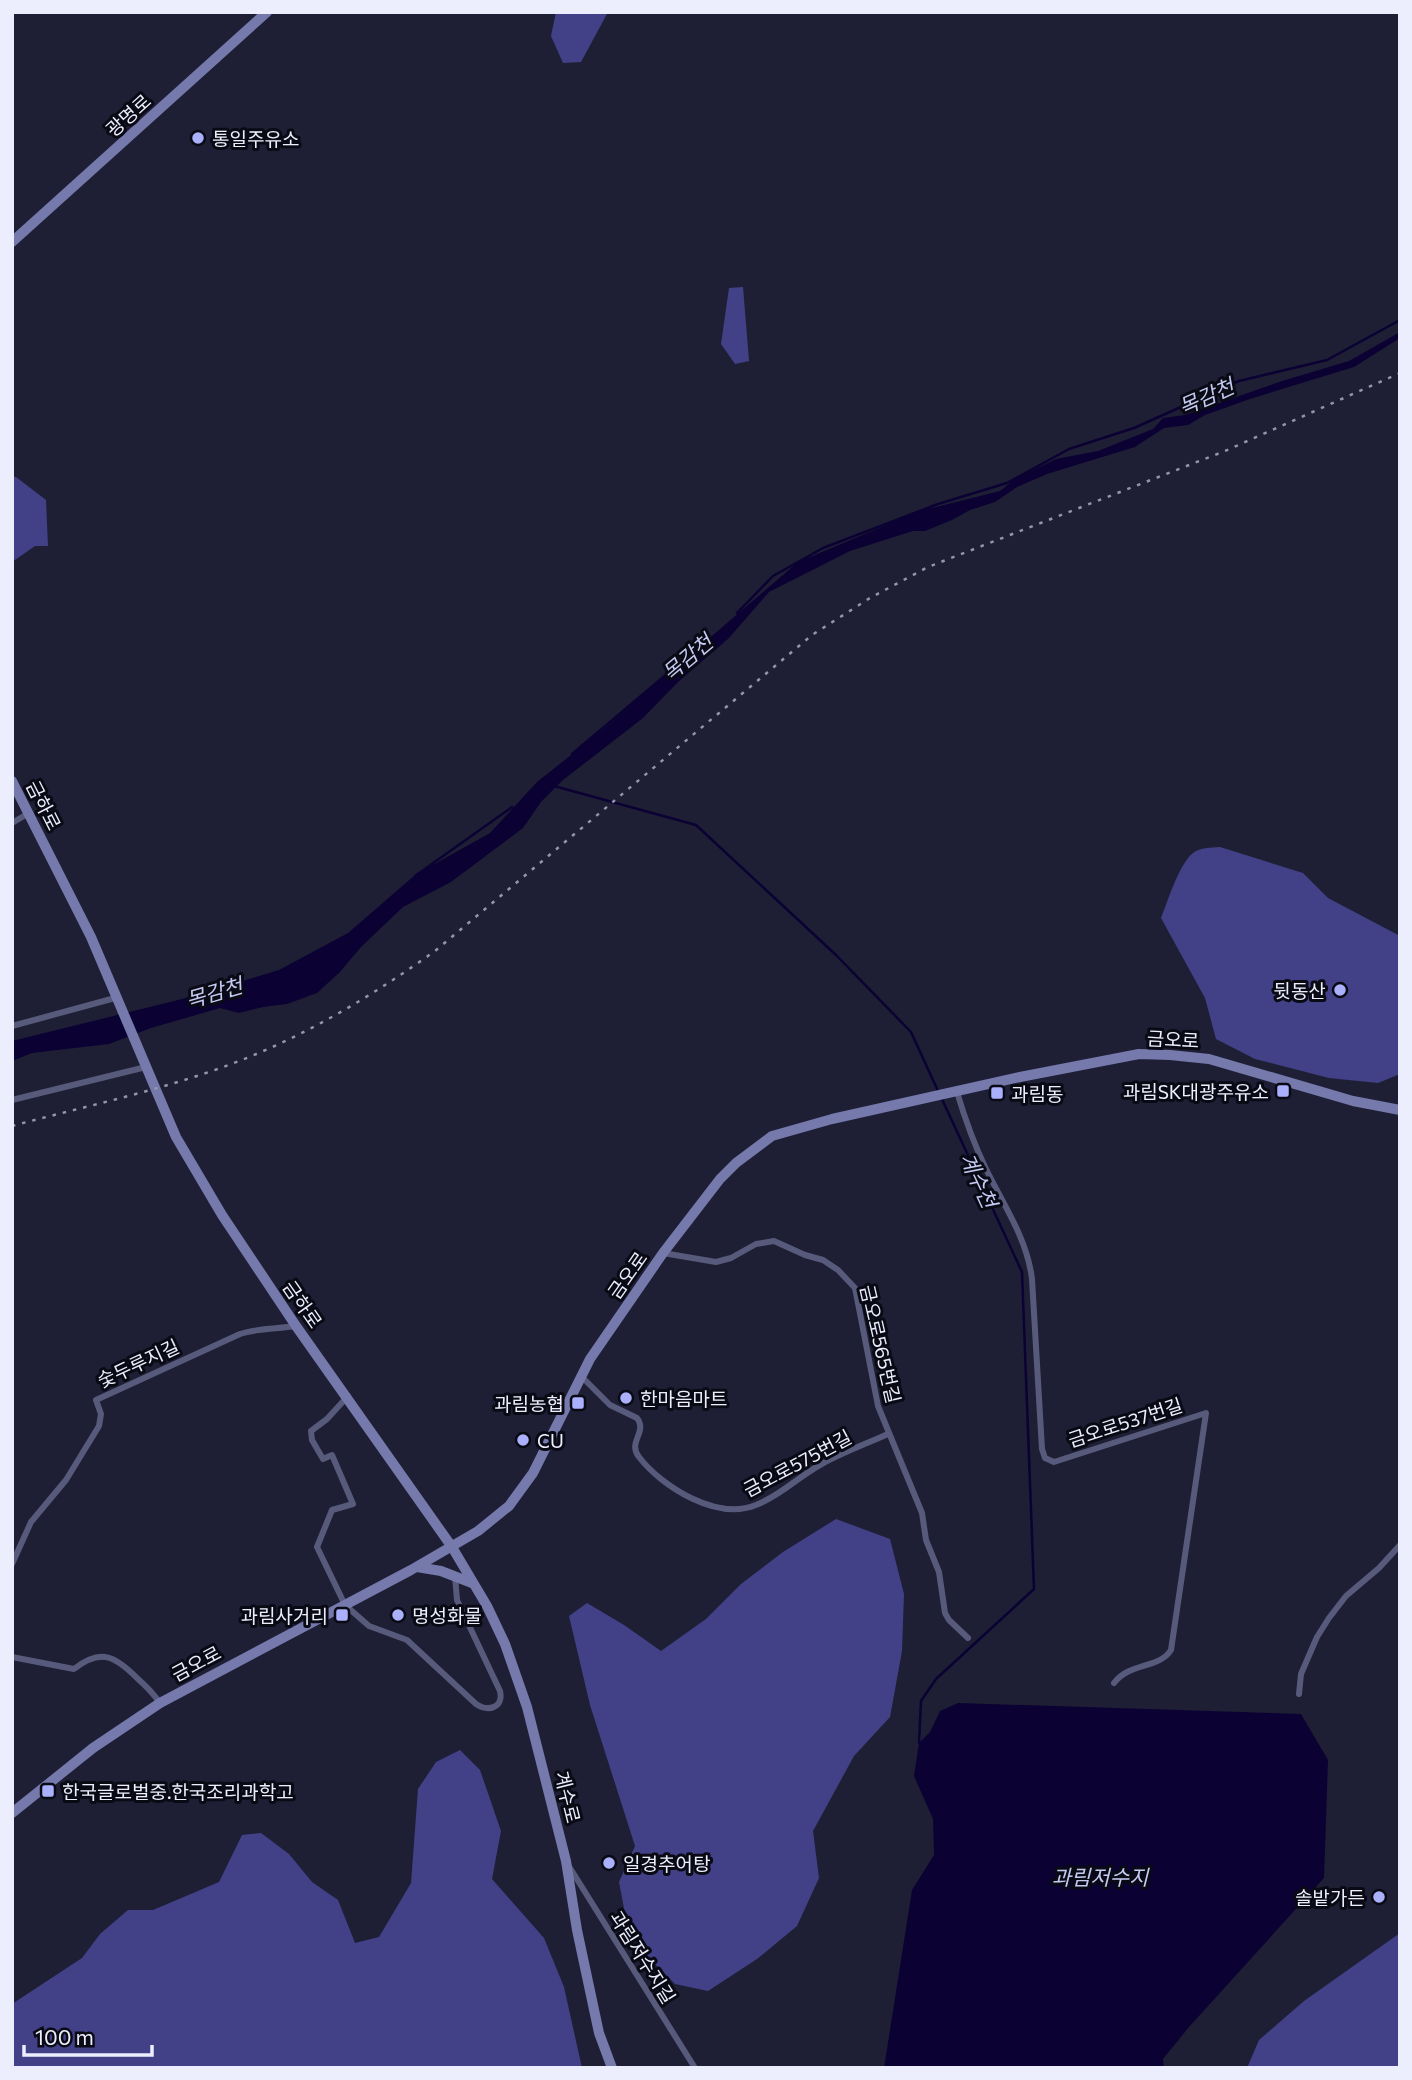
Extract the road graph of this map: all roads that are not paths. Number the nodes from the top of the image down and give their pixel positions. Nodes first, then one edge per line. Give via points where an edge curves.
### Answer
1 (261, 14) edge
2 (12, 242) edge
3 (12, 781) edge
4 (30, 813) junction
5 (12, 823) edge
6 (115, 998) junction
7 (12, 1026) edge
8 (146, 1067) junction
9 (954, 1093) junction
10 (12, 1100) edge
11 (1400, 1110) edge
12 (663, 1253) junction
13 (296, 1326) junction
14 (581, 1376) junction
15 (348, 1396) junction
16 (888, 1434) junction
17 (1400, 1545) edge
18 (452, 1547) junction
19 (12, 1564) edge
20 (416, 1567) junction
21 (455, 1576) junction
22 (474, 1584) junction
23 (345, 1605) junction
24 (968, 1638) dead end
25 (12, 1657) edge
26 (1114, 1683) dead end
27 (1299, 1694) dead end
28 (160, 1703) junction
29 (12, 1813) edge
30 (566, 1861) junction
31 (612, 2068) edge
32 (695, 2068) edge

1 - 2 main road, 광명로
3 - 4 main road, 금하로
4 - 5 street
4 - 6 main road, 금하로 via 91,937
6 - 7 street
6 - 8 main road, 금하로
8 - 10 street
8 - 13 main road, 금하로 via 182,1148
9 - 11 main road, 금오로 via 1122,1056 1170,1055 1228,1064
9 - 12 main road, 금오로 via 772,1136 720,1179
9 - 26 street, 금오로537번길 via 1028,1257 1045,1458 1054,1462 1206,1413 1171,1650 1166,1658 1123,1672
12 - 14 main road, 금오로
12 - 16 street, 금오로565번길 via 716,1262 774,1241 838,1270 855,1288 873,1389
13 - 15 main road, 금하로
13 - 19 street, 숯두루지길 via 240,1334 96,1400 99,1426 66,1480 31,1522
14 - 16 street, 금오로575번길 via 601,1399 641,1423 635,1450 667,1484 717,1507 754,1506 821,1464
14 - 18 main road, 금오로 via 522,1490 495,1518
15 - 18 main road, 금하로
15 - 23 street via 311,1431 323,1459 332,1455 353,1504 332,1510 317,1547
16 - 24 street, 금오로565번길 via 922,1513 945,1613
17 - 27 street via 1336,1606 1301,1674
18 - 20 main road, 금오로
18 - 22 main road, 계수로
20 - 21 main road
20 - 23 main road, 금오로
21 - 22 main road
21 - 23 street via 457,1600 502,1698 493,1709 475,1704 407,1640 369,1626
22 - 30 main road, 계수로 via 521,1687
23 - 28 main road, 금오로
25 - 28 street via 74,1669 93,1657 116,1659
28 - 29 main road, 금오로 via 93,1748
30 - 31 main road, 계수로 via 599,2033
30 - 32 street, 과림저수지길

